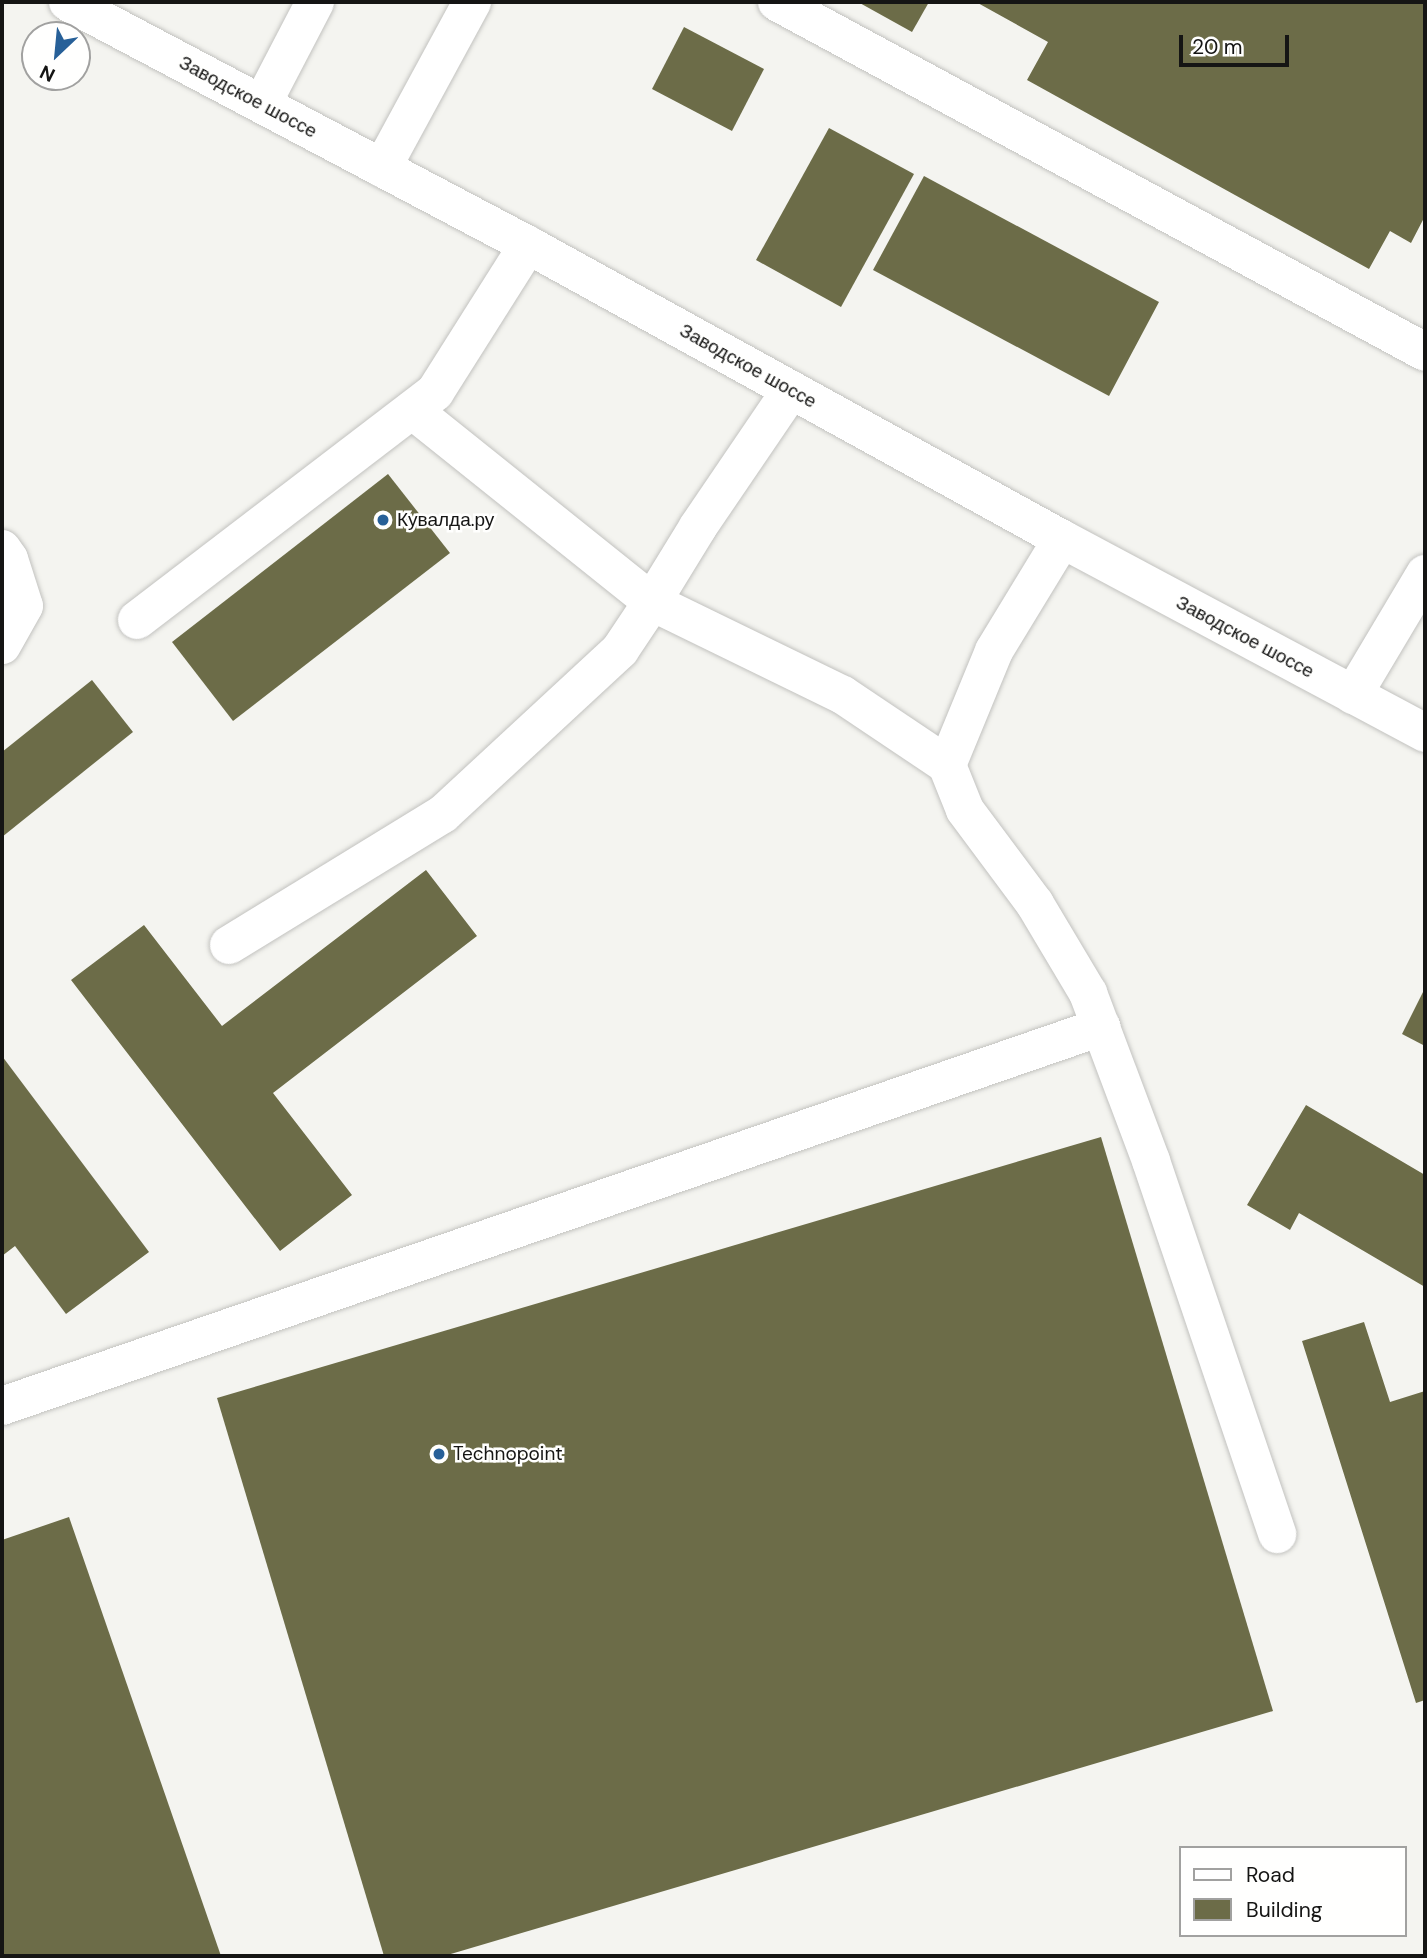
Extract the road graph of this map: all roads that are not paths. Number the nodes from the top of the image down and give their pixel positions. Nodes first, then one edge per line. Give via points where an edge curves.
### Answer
1 (68, 2) edge
2 (316, 2) edge
3 (472, 2) edge
4 (777, 2) edge
5 (262, 104) junction
6 (382, 168) junction
7 (528, 245) junction
8 (1425, 352) edge
9 (791, 390) junction
10 (412, 410) junction
11 (1062, 539) junction
12 (2, 549) edge
13 (1425, 575) edge
14 (652, 602) junction
15 (1425, 611) edge
16 (137, 620) dead end
17 (2, 645) edge
18 (1353, 695) junction
19 (1425, 733) edge
20 (947, 765) junction
21 (229, 945) dead end
22 (1101, 1027) junction
23 (2, 1406) edge
24 (1277, 1535) dead end

1 - 5 main road, Заводское шоссе
2 - 5 main road
3 - 6 main road
4 - 8 main road
5 - 6 main road, Заводское шоссе
6 - 7 main road, Заводское шоссе
7 - 9 main road, Заводское шоссе
7 - 10 main road via 435,392
9 - 11 main road, Заводское шоссе
9 - 14 main road
10 - 14 main road
10 - 16 main road
11 - 18 main road, Заводское шоссе
11 - 20 main road via 994,651
12 - 17 main road via 24,606
13 - 18 main road
14 - 20 main road via 842,695
14 - 21 main road via 620,650 443,814
15 - 18 main road
18 - 19 main road, Заводское шоссе
20 - 22 main road via 965,810 1035,904 1088,993
22 - 23 main road
22 - 24 main road

